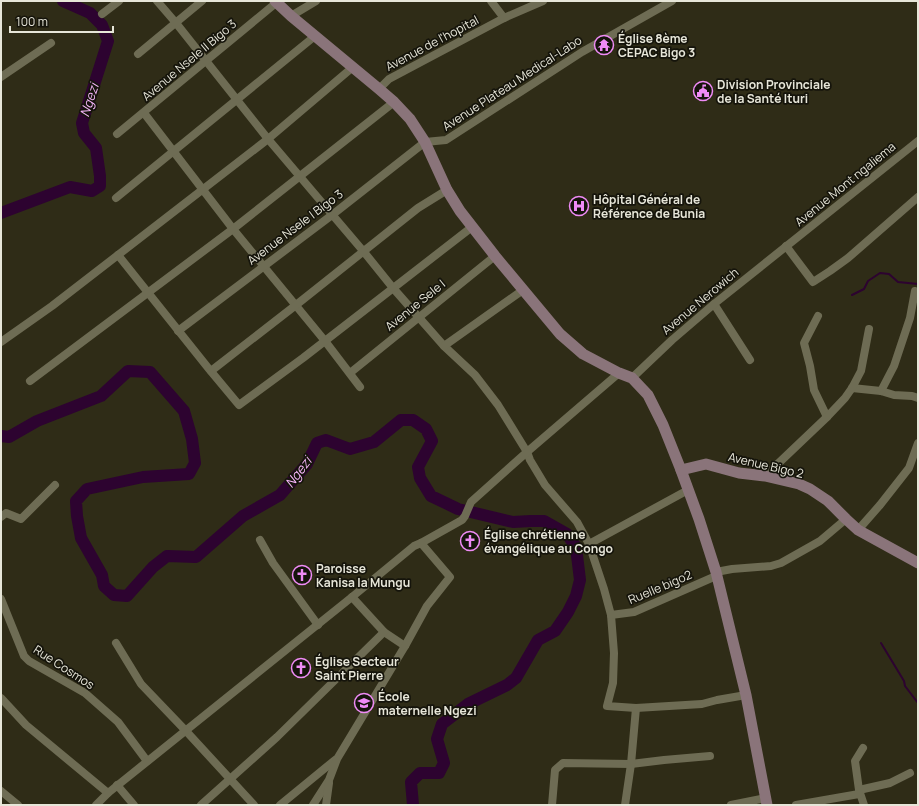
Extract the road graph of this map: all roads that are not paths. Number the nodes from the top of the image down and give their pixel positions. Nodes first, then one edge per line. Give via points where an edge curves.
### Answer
1 (119, 1) edge
2 (157, 1) edge
3 (202, 1) edge
4 (316, 1) edge
5 (491, 1) edge
6 (543, 1) edge
7 (672, 1) edge
8 (276, 2) edge
9 (102, 14) dead end
10 (291, 16) junction
11 (504, 18) junction
12 (176, 23) junction
13 (315, 36) junction
14 (51, 43) dead end
15 (138, 54) dead end
16 (206, 61) junction
17 (353, 68) junction
18 (1, 77) edge
19 (379, 89) junction
20 (237, 100) junction
21 (394, 102) junction
22 (144, 113) junction
23 (117, 134) dead end
24 (268, 139) junction
25 (918, 141) edge
26 (425, 142) junction
27 (173, 152) junction
28 (300, 177) junction
29 (203, 190) junction
30 (448, 190) junction
31 (918, 197) edge
32 (116, 198) dead end
33 (332, 215) junction
34 (472, 227) junction
35 (233, 229) junction
36 (786, 246) junction
37 (364, 252) junction
38 (118, 255) junction
39 (495, 256) junction
40 (264, 266) junction
41 (393, 288) junction
42 (523, 290) junction
43 (915, 291) dead end
44 (148, 292) junction
45 (714, 304) junction
46 (296, 306) junction
47 (818, 316) dead end
48 (418, 318) junction
49 (869, 329) dead end
50 (178, 331) junction
51 (325, 341) junction
52 (1, 342) edge
53 (444, 346) junction
54 (750, 360) dead end
55 (211, 371) junction
56 (350, 373) junction
57 (619, 373) junction
58 (632, 378) junction
59 (30, 381) dead end
60 (360, 387) dead end
61 (852, 388) junction
62 (881, 391) junction
63 (918, 398) edge
64 (827, 417) junction
65 (918, 443) edge
66 (527, 452) junction
67 (916, 456) edge
68 (681, 470) junction
69 (765, 476) junction
70 (55, 485) dead end
71 (688, 490) junction
72 (1, 517) edge
73 (846, 519) junction
74 (858, 530) junction
75 (260, 540) dead end
76 (421, 543) junction
77 (589, 544) junction
78 (918, 563) edge
79 (716, 574) junction
80 (352, 598) junction
81 (1, 599) edge
82 (611, 615) junction
83 (318, 625) junction
84 (384, 632) junction
85 (116, 643) dead end
86 (405, 646) junction
87 (746, 695) junction
88 (1, 698) edge
89 (636, 708) junction
90 (186, 731) junction
91 (863, 748) dead end
92 (710, 756) dead end
93 (337, 759) junction
94 (147, 761) junction
95 (631, 764) junction
96 (910, 774) dead end
97 (230, 779) junction
98 (329, 780) junction
99 (117, 785) junction
100 (1, 791) edge
101 (859, 792) junction
102 (108, 793) junction
103 (766, 801) edge
104 (18, 805) edge
105 (96, 805) edge
106 (134, 805) edge
107 (201, 805) edge
108 (254, 805) edge
109 (280, 805) edge
110 (313, 805) edge
111 (326, 805) edge
112 (552, 805) edge
113 (625, 805) edge
114 (731, 805) edge
115 (796, 805) edge
116 (864, 805) edge

1 - 9 street
2 - 12 street
3 - 12 street
4 - 10 street
5 - 11 street
6 - 11 street, Avenue de l'hopital
7 - 26 street, Avenue Plateau Medical-Labo via 582,52 446,140
8 - 10 street
8 - 16 street, Avenue Nsele II Bigo 3
10 - 13 street
11 - 19 street, Avenue de l'hopital via 389,79
12 - 15 street
12 - 16 street
13 - 17 street
13 - 20 street
14 - 18 street
16 - 20 street
16 - 22 street, Avenue Nsele II Bigo 3
17 - 19 street
17 - 24 street
19 - 21 street
20 - 24 street
20 - 27 street
21 - 26 street via 410,119
21 - 28 street
22 - 23 street, Avenue Nsele II Bigo 3
22 - 27 street
24 - 28 street
24 - 29 street
25 - 36 street, Avenue Mont ngaliema
26 - 30 street
26 - 33 street, Avenue Nsele I Bigo 3
27 - 29 street
27 - 32 street
28 - 33 street
28 - 35 street
29 - 35 street
29 - 38 street
30 - 34 street
30 - 37 street via 418,208
31 - 36 street via 848,258 813,282
33 - 37 street
33 - 40 street, Avenue Nsele I Bigo 3
34 - 39 street
34 - 41 street
35 - 40 street
35 - 44 street
36 - 45 street, Avenue Nerowich
37 - 41 street
37 - 46 street
38 - 44 street
38 - 52 street
39 - 42 street
39 - 48 street, Avenue Sele I
40 - 46 street
40 - 50 street, Avenue Nsele I Bigo 3
41 - 48 street
41 - 51 street
42 - 53 street
42 - 57 street via 560,334 583,354
43 - 62 street via 910,318 894,366
44 - 50 street
44 - 59 street
45 - 54 street
45 - 58 street, Avenue Nerowich
46 - 51 street
46 - 55 street
47 - 64 street via 804,343 814,390
48 - 53 street
48 - 56 street, Avenue Sele I
49 - 61 street via 861,371
50 - 55 street
51 - 55 street via 239,405
51 - 56 street
53 - 66 street via 475,375 498,405
56 - 60 street
57 - 58 street
57 - 66 street
58 - 68 street via 648,395
61 - 62 street
61 - 64 street
62 - 63 street
64 - 69 street
65 - 67 street
66 - 76 street via 472,502 462,520
66 - 77 street via 545,485 577,522
67 - 74 street via 880,506
68 - 69 street, Avenue Bigo 2 via 706,464 739,473
68 - 71 street
69 - 73 street, Avenue Bigo 2 via 810,488
70 - 72 street via 21,520 6,513
71 - 77 street
71 - 79 street
73 - 74 street, Avenue Bigo 2
73 - 79 street, Ruelle bigo2 via 820,541 781,563 732,569
74 - 78 street, Avenue Bigo 2
75 - 83 street via 273,563
76 - 80 street via 414,546
76 - 86 street via 450,577 427,606
77 - 82 street
79 - 82 street, Ruelle bigo2 via 634,612
79 - 87 street
80 - 83 street
80 - 84 street
81 - 94 street, Rue Cosmos via 24,656 85,694 118,722
82 - 89 street via 613,683 607,706
83 - 90 street
84 - 86 street
84 - 97 street via 277,737
85 - 90 street via 141,684
86 - 93 street
87 - 89 street via 702,704
87 - 103 street
88 - 102 street via 26,725
89 - 95 street
90 - 94 street
90 - 97 street
91 - 101 street via 856,761
92 - 95 street
93 - 98 street
93 - 109 street
94 - 99 street
95 - 112 street via 563,763 555,770
95 - 113 street
96 - 101 street
97 - 107 street
97 - 108 street
98 - 110 street
98 - 111 street
99 - 102 street
99 - 106 street
100 - 104 street
101 - 115 street
101 - 116 street
102 - 105 street
103 - 114 street

